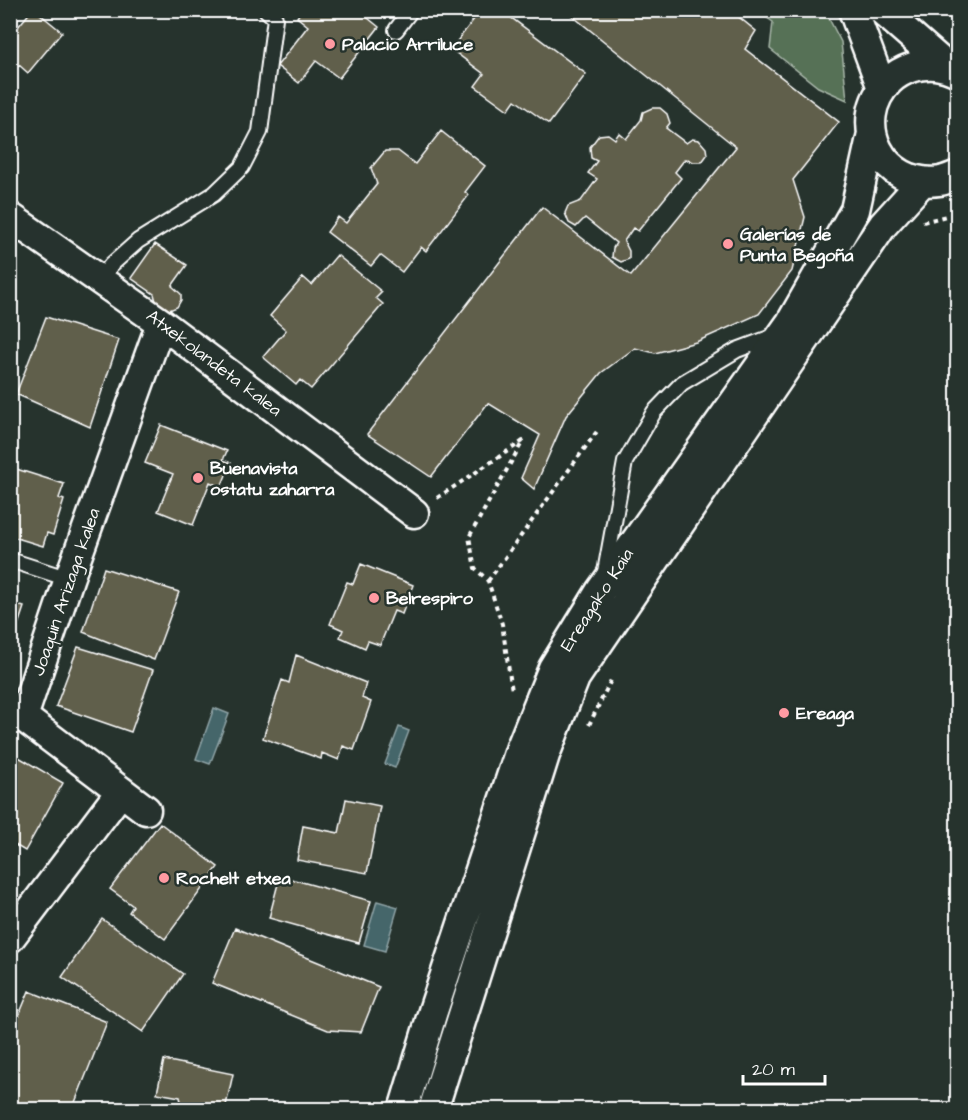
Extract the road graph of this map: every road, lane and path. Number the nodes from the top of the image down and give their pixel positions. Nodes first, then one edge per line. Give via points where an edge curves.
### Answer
1 (266, 10) edge
2 (411, 10) edge
3 (853, 10) edge
4 (882, 10) edge
5 (396, 30) dead end
6 (952, 69) edge
7 (882, 88) junction
8 (872, 133) junction
9 (957, 175) edge
10 (923, 181) junction
11 (10, 217) edge
12 (100, 280) junction
13 (161, 323) junction
14 (784, 332) junction
15 (598, 430) dead end
16 (414, 513) joint
17 (10, 560) edge
18 (69, 579) junction
19 (488, 581) junction
20 (601, 591) junction
21 (613, 675) dead end
22 (514, 702) dead end
23 (589, 726) dead end
24 (121, 791) junction
25 (146, 810) dead end
26 (10, 939) edge
27 (403, 1110) edge
28 (434, 1110) edge

1 - 12 lane via 275,18 260,132 242,167 214,194 138,241
2 - 5 lane
3 - 7 street
4 - 6 street
6 - 7 street via 927,64 907,69
7 - 8 street, Ereagako Kaia via 871,117
8 - 10 street via 885,161 909,178
8 - 14 street, Ereagako Kaia via 855,210
9 - 10 street
10 - 28 street, Ereagako Kaia via 884,225 575,678 545,755
11 - 12 street, Atxekolandeta kalea
12 - 13 street, Atxekolandeta kalea
13 - 16 street, Atxekolandeta kalea
13 - 18 street, Joaquin Arizaga kalea
14 - 20 street, Ereagako Kaia
14 - 20 lane via 736,350 682,383 654,412 625,462
15 - 19 path
16 - 19 path via 523,441 469,537 475,568
17 - 18 lane
18 - 24 street, Joaquin Arizaga kalea via 23,717
19 - 22 path via 502,624
20 - 27 street, Ereagako Kaia via 553,668 521,747
21 - 23 path
24 - 25 street, Joaquin Arizaga kalea
24 - 26 street

